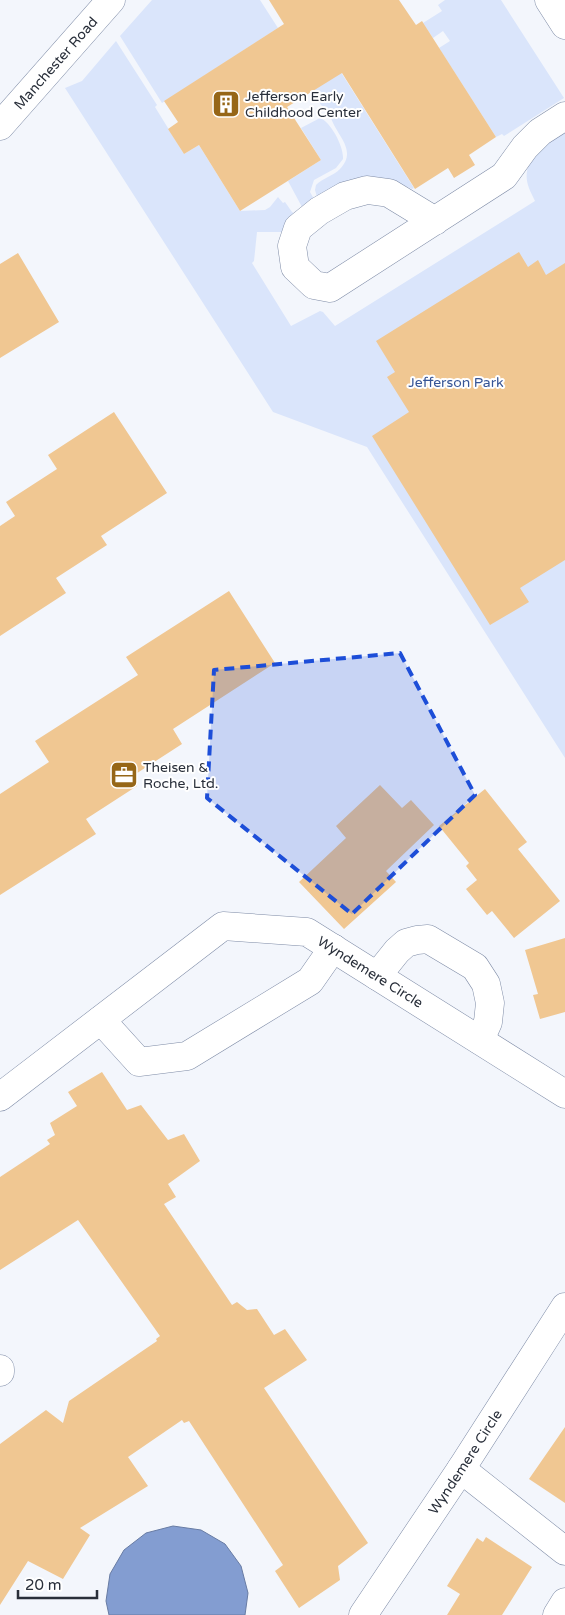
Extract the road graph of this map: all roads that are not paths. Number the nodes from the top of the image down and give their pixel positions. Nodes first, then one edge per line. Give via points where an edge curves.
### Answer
1 (111, 0) edge
2 (549, 0) edge
3 (565, 25) edge
4 (565, 116) edge
5 (0, 126) edge
6 (435, 221) junction
7 (333, 948) junction
8 (377, 976) junction
9 (101, 1020) junction
10 (480, 1040) junction
11 (565, 1094) edge
12 (0, 1097) edge
13 (565, 1307) edge
14 (461, 1469) junction
15 (565, 1551) edge
16 (565, 1602) edge
17 (363, 1615) edge
18 (557, 1615) edge

1 - 5 street, Manchester Road
2 - 3 street
4 - 6 street via 540,132 504,176
6 - 6 street via 389,193 367,190 345,196 298,228 292,246 295,267 314,285 330,288
7 - 8 street, Wyndemere Circle
7 - 9 street, Wyndemere Circle via 307,932 223,926
7 - 9 street via 310,980 187,1056 139,1062
8 - 10 street, Wyndemere Circle
8 - 10 street via 397,951 406,943 417,940 428,939 475,967 486,984 490,1003 488,1022
9 - 12 street, Wyndemere Circle
10 - 11 street, Wyndemere Circle
13 - 14 street, Wyndemere Circle
14 - 15 street
14 - 17 street, Wyndemere Circle
16 - 18 street

